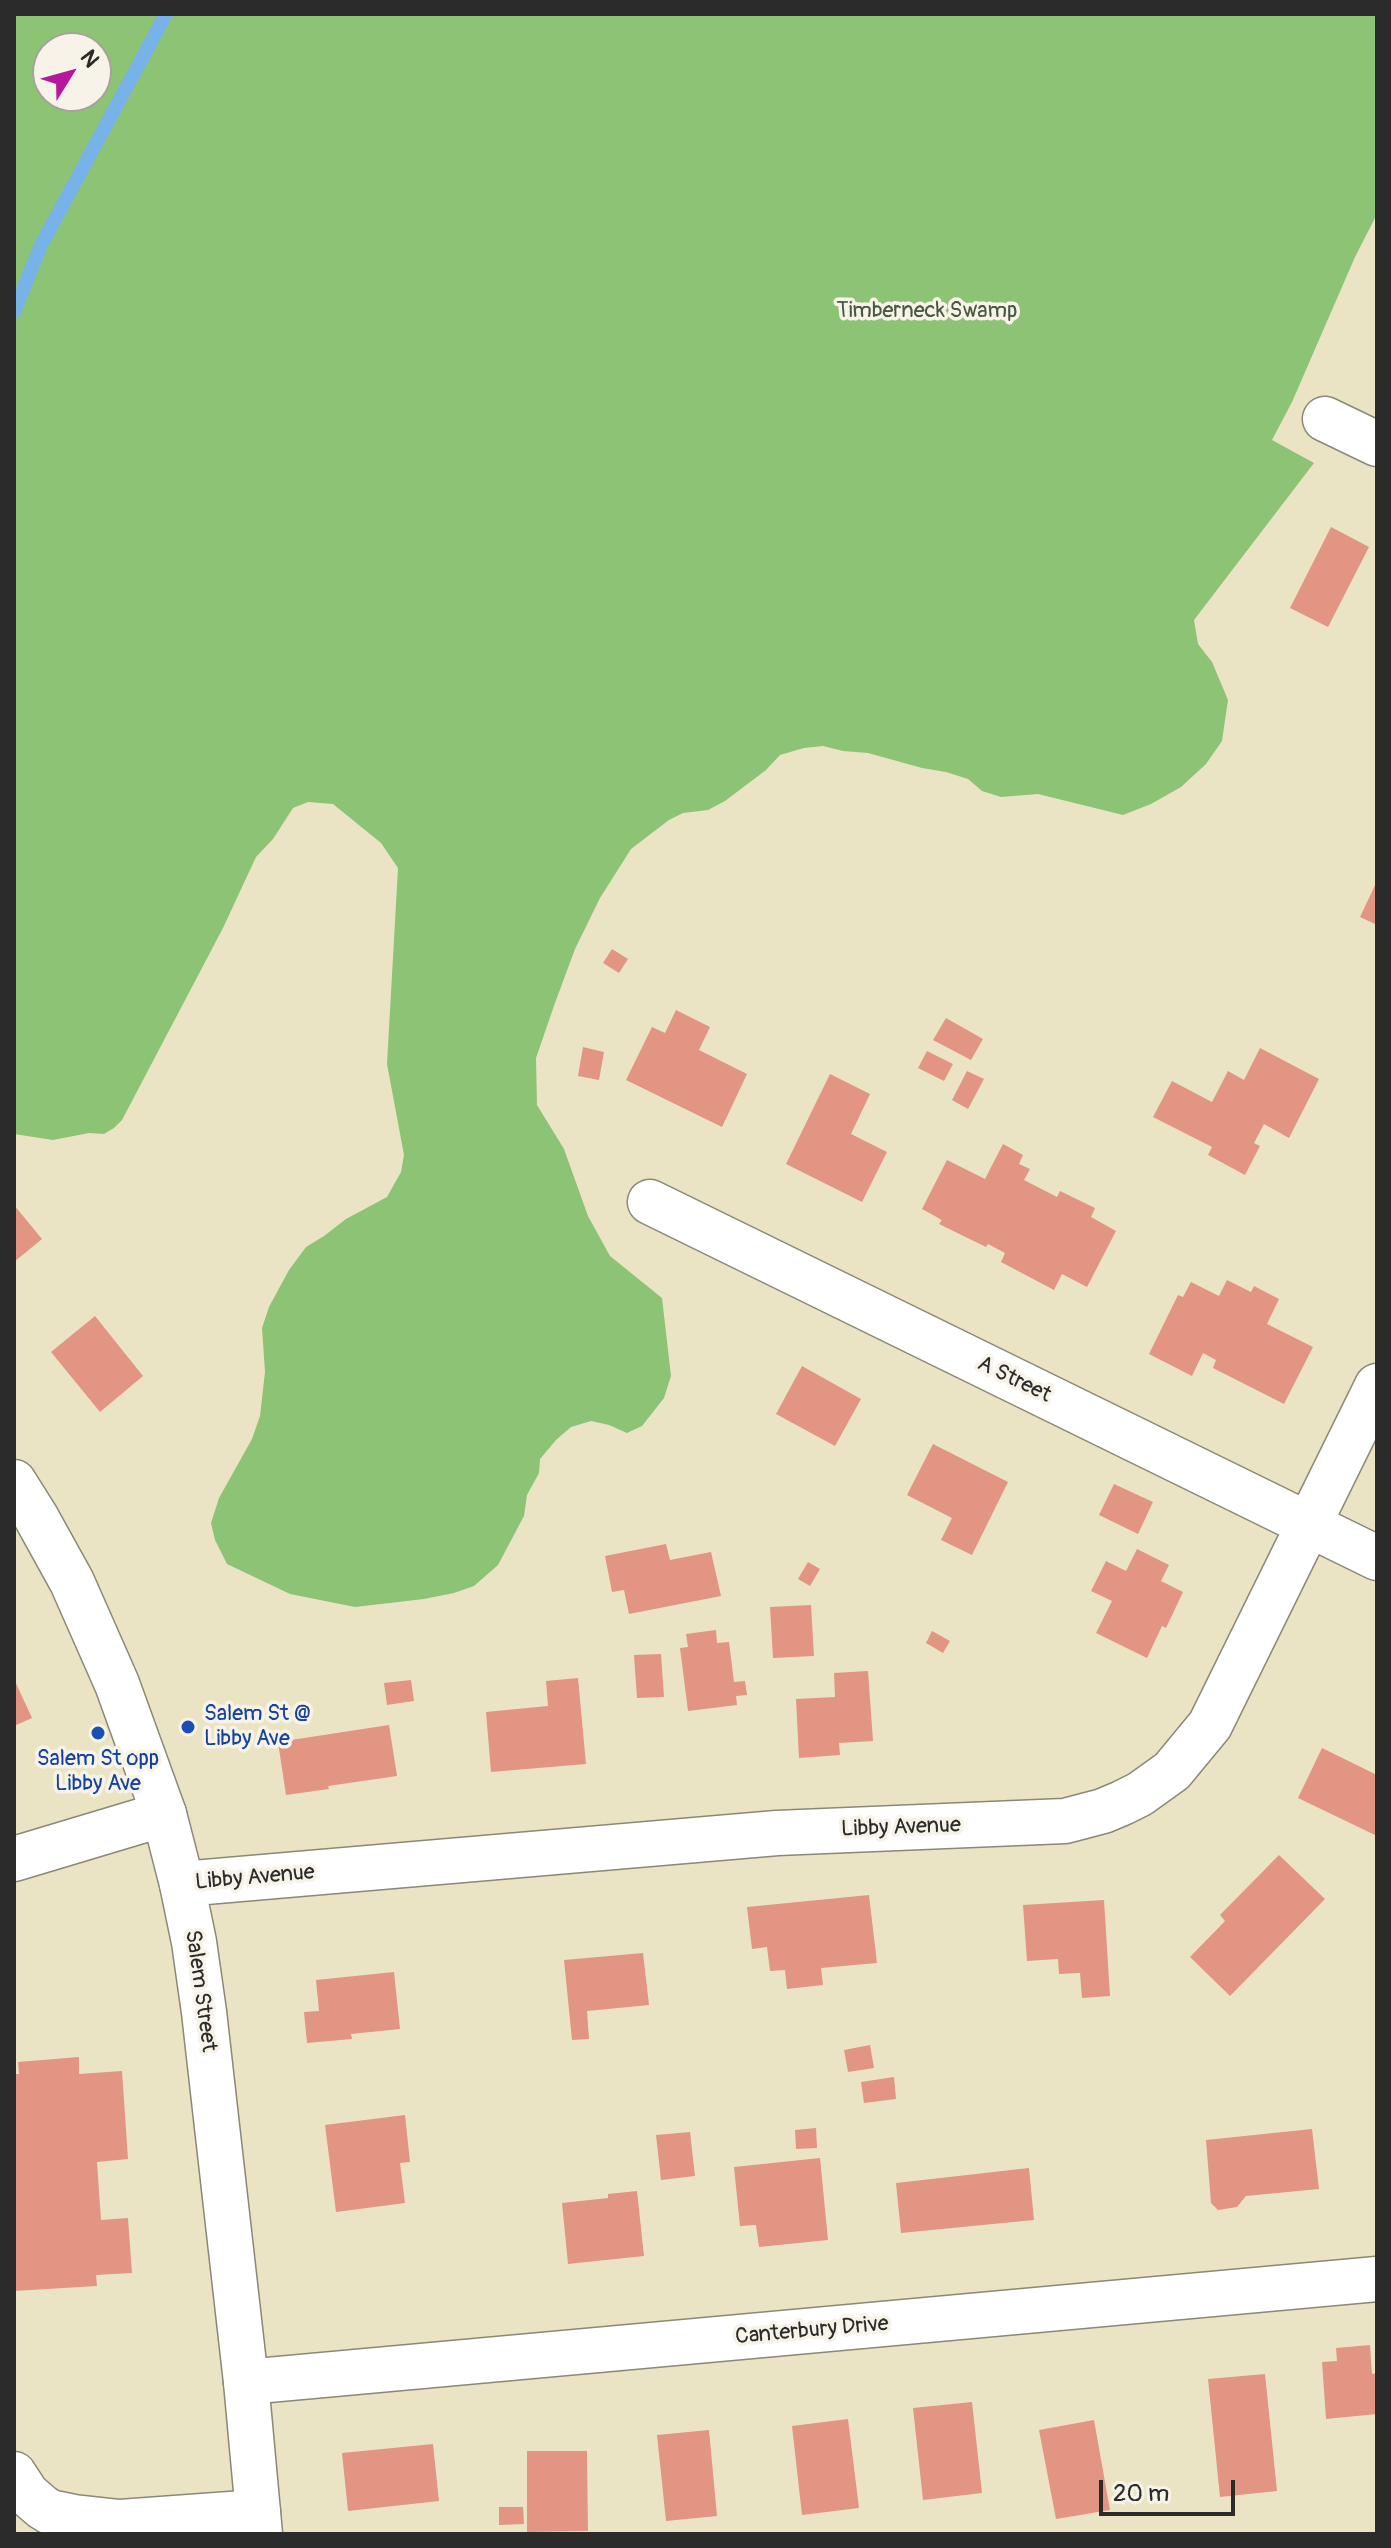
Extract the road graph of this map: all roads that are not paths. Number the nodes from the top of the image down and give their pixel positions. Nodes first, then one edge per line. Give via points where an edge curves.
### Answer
1 (1325, 419) dead end
2 (1377, 444) edge
3 (650, 1202) dead end
4 (1377, 1386) edge
5 (14, 1482) edge
6 (1309, 1524) junction
7 (1377, 1558) edge
8 (164, 1814) junction
9 (14, 1859) edge
10 (182, 1884) junction
11 (1377, 2279) edge
12 (246, 2382) junction
13 (14, 2474) edge
14 (259, 2523) edge

1 - 2 street
3 - 6 street, A Street
4 - 6 street, Libby Avenue
5 - 8 street, Salem Street via 72,1582 117,1684
6 - 7 street, A Street
6 - 10 street, Libby Avenue via 1199,1741 1156,1783 1103,1811 1065,1821 777,1833
8 - 9 street
8 - 10 street, Salem Street
10 - 12 street, Salem Street via 204,2012
11 - 12 street, Canterbury Drive
12 - 14 street, Salem Street
13 - 14 street via 42,2507 74,2517

